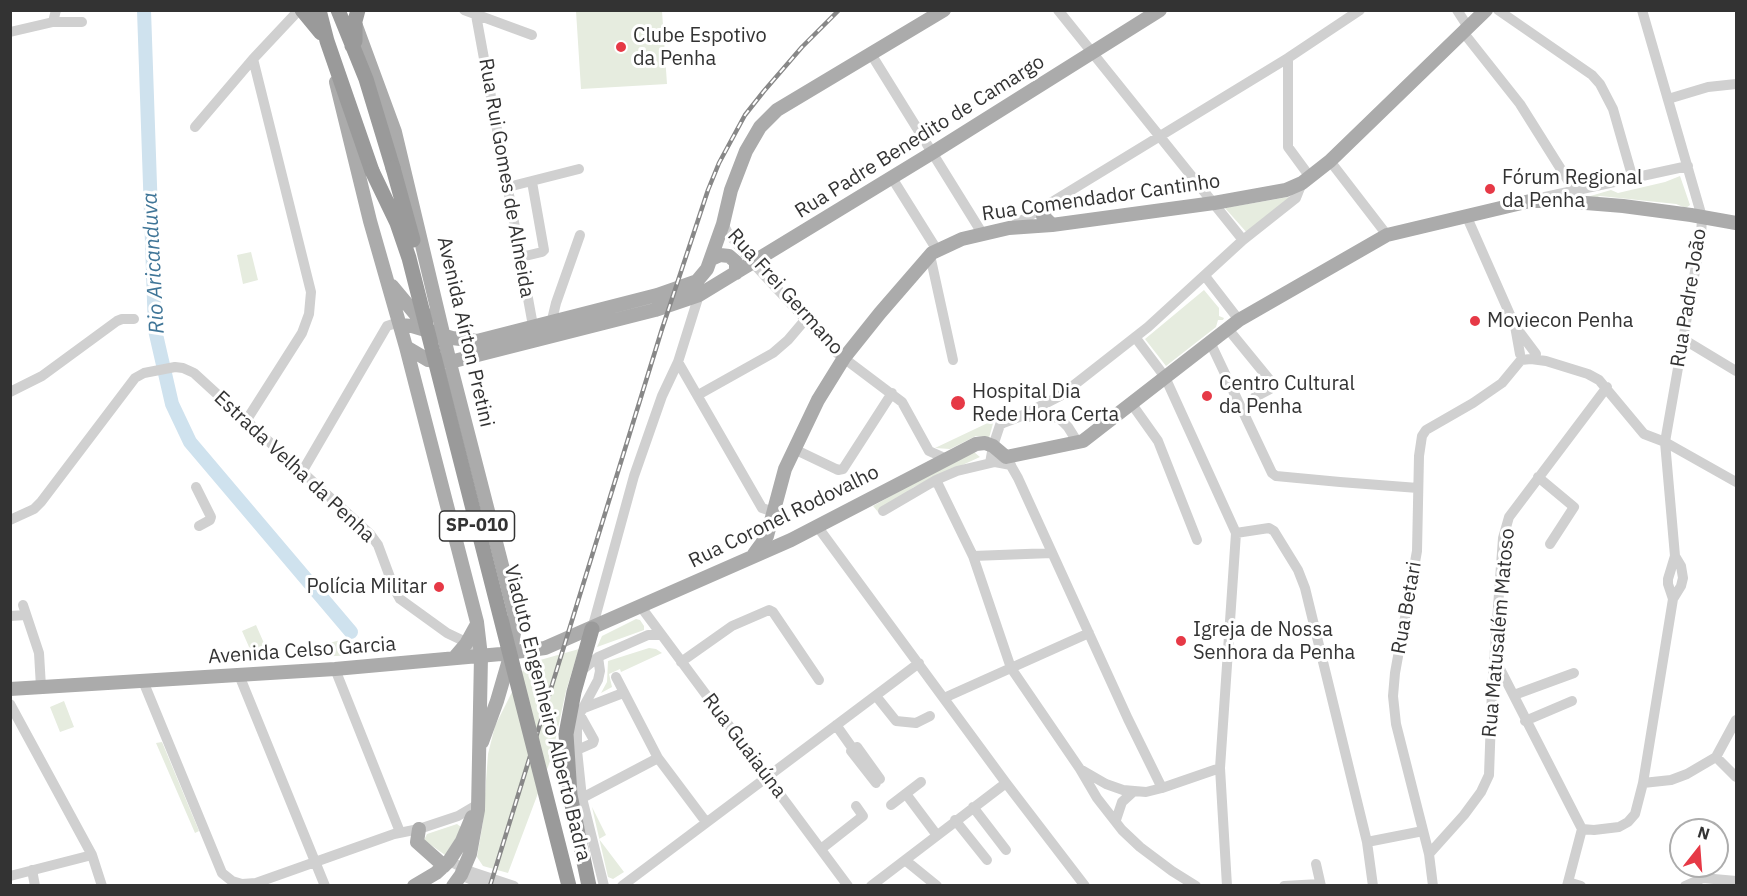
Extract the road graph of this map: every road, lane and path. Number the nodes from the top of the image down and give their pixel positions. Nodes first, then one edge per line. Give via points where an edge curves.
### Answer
1 (56, 10) edge
2 (300, 10) edge
3 (319, 10) edge
4 (338, 10) edge
5 (464, 10) edge
6 (944, 10) edge
7 (1058, 10) edge
8 (1160, 10) edge
9 (1360, 10) edge
10 (1457, 10) edge
11 (1486, 10) edge
12 (1498, 10) edge
13 (1642, 10) edge
14 (476, 15) junction
15 (357, 17) edge
16 (53, 22) junction
17 (82, 22) dead end
18 (1465, 30) junction
19 (10, 32) edge
20 (532, 35) dead end
21 (327, 41) junction
22 (352, 46) junction
23 (1093, 52) junction
24 (871, 54) junction
25 (332, 56) junction
26 (1288, 58) junction
27 (253, 59) junction
28 (363, 72) junction
29 (1737, 84) edge
30 (1668, 99) junction
31 (386, 106) junction
32 (195, 127) dead end
33 (1159, 136) junction
34 (932, 153) junction
35 (1330, 161) junction
36 (1688, 166) junction
37 (579, 169) dead end
38 (892, 178) junction
39 (1633, 179) junction
40 (1306, 180) junction
41 (532, 182) junction
42 (508, 187) junction
43 (1574, 190) junction
44 (1530, 201) junction
45 (1214, 203) junction
46 (1046, 207) junction
47 (1466, 215) junction
48 (1702, 217) junction
49 (1737, 223) edge
50 (723, 224) junction
51 (1052, 225) junction
52 (1009, 228) junction
53 (982, 234) junction
54 (580, 235) dead end
55 (1387, 235) junction
56 (1243, 240) junction
57 (933, 252) junction
58 (521, 258) junction
59 (711, 259) junction
60 (753, 263) junction
61 (736, 273) junction
62 (1204, 276) junction
63 (387, 280) junction
64 (699, 295) junction
65 (438, 310) junction
66 (134, 319) dead end
67 (806, 320) junction
68 (551, 324) junction
69 (1234, 324) junction
70 (400, 326) junction
71 (1515, 326) junction
72 (443, 335) junction
73 (535, 335) junction
74 (1135, 337) junction
75 (1683, 339) junction
76 (1210, 342) junction
77 (406, 347) junction
78 (1520, 354) junction
79 (1536, 354) junction
80 (844, 358) junction
81 (953, 360) dead end
82 (1546, 361) junction
83 (450, 362) junction
84 (678, 362) junction
85 (1737, 371) edge
86 (1510, 373) junction
87 (1166, 377) junction
88 (1607, 387) junction
89 (10, 392) edge
90 (892, 393) junction
91 (698, 395) junction
92 (1255, 397) dead end
93 (1131, 403) junction
94 (1019, 417) junction
95 (246, 421) junction
96 (1665, 442) junction
97 (1078, 443) junction
98 (993, 446) junction
99 (794, 449) junction
100 (947, 459) junction
101 (1011, 460) junction
102 (990, 463) junction
103 (302, 472) junction
104 (1538, 477) junction
105 (936, 480) junction
106 (1737, 482) edge
107 (196, 487) dead end
108 (1418, 488) junction
109 (778, 491) junction
110 (757, 500) junction
111 (883, 511) dead end
112 (774, 514) junction
113 (10, 520) edge
114 (199, 526) dead end
115 (817, 526) junction
116 (1236, 533) junction
117 (1197, 540) dead end
118 (1550, 544) dead end
119 (771, 548) junction
120 (1052, 553) junction
121 (753, 556) junction
122 (973, 556) junction
123 (640, 607) junction
124 (10, 616) edge
125 (592, 629) junction
126 (655, 633) junction
127 (1089, 633) junction
128 (476, 649) junction
129 (506, 654) junction
130 (598, 657) junction
131 (1495, 659) junction
132 (681, 662) junction
133 (919, 663) junction
134 (1011, 668) junction
135 (334, 669) junction
136 (580, 672) junction
137 (1574, 673) dead end
138 (239, 675) junction
139 (616, 677) dead end
140 (819, 680) dead end
141 (143, 681) junction
142 (41, 687) junction
143 (480, 688) junction
144 (10, 689) edge
145 (623, 693) junction
146 (876, 696) junction
147 (1514, 696) junction
148 (944, 698) junction
149 (497, 700) junction
150 (1572, 700) dead end
151 (10, 704) edge
152 (582, 711) junction
153 (930, 716) dead end
154 (1737, 720) edge
155 (1525, 721) junction
156 (836, 725) junction
157 (577, 750) junction
158 (479, 756) junction
159 (1716, 757) junction
160 (658, 758) junction
161 (1220, 768) junction
162 (1080, 769) junction
163 (767, 777) junction
164 (1737, 777) edge
165 (878, 782) dead end
166 (921, 782) dead end
167 (1006, 783) junction
168 (1643, 783) junction
169 (1162, 788) junction
170 (1134, 791) junction
171 (906, 794) junction
172 (582, 798) junction
173 (476, 802) junction
174 (891, 805) dead end
175 (856, 806) dead end
176 (973, 807) junction
177 (954, 820) junction
178 (1116, 820) junction
179 (706, 822) junction
180 (419, 829) junction
181 (1582, 829) junction
182 (1423, 831) junction
183 (400, 832) junction
184 (936, 834) junction
185 (1367, 842) junction
186 (820, 849) junction
187 (1006, 850) dead end
188 (1428, 854) junction
189 (92, 855) junction
190 (905, 860) junction
191 (987, 860) dead end
192 (315, 861) junction
193 (447, 864) junction
194 (1316, 864) dead end
195 (32, 870) junction
196 (10, 876) edge
197 (459, 876) edge
198 (1737, 881) edge
199 (1568, 884) edge
200 (35, 885) edge
201 (102, 885) edge
202 (242, 885) edge
203 (325, 885) edge
204 (414, 885) edge
205 (488, 885) edge
206 (514, 885) edge
207 (569, 885) edge
208 (576, 885) edge
209 (589, 885) edge
210 (604, 885) edge
211 (622, 885) edge
212 (848, 885) edge
213 (871, 885) edge
214 (937, 885) edge
215 (1085, 885) edge
216 (1196, 885) edge
217 (1227, 885) edge
218 (1284, 885) edge
219 (1320, 885) edge
220 (1373, 885) edge
221 (1433, 885) edge
222 (1581, 885) edge
223 (1685, 885) edge

1 - 16 street
2 - 21 highway
2 - 27 street
3 - 21 highway, SP-010
4 - 22 highway, SP-010
5 - 14 street
6 - 24 main road
7 - 23 street
8 - 23 main road, Rua Padre Benedito de Camargo
9 - 26 street
10 - 18 street
11 - 18 main road, Rua Comendador Cantinho
12 - 39 street via 1600,84 1613,109
13 - 30 street, Rua Padre João
14 - 20 street
14 - 42 street, Rua Rui Gomes de Almeida
15 - 22 highway
15 - 31 main road, Avenida Aírton Pretini
16 - 17 street
16 - 19 street
18 - 35 main road, Rua Comendador Cantinho
18 - 43 street via 1520,104
21 - 25 highway, SP-010
22 - 28 highway, SP-010
23 - 33 street
23 - 34 main road, Rua Padre Benedito de Camargo
24 - 34 street
24 - 50 main road via 777,110 760,127 731,190
25 - 63 main road via 338,94
25 - 207 highway, Viaduto Engenheiro Alberto Badra / SP-010, bridge via 372,171 409,258
26 - 33 street
26 - 40 street via 1288,147
27 - 32 street
27 - 95 street via 311,292 302,333
28 - 31 highway via 370,75
28 - 208 highway, Viaduto Engenheiro Alberto Badra / SP-010, bridge via 416,253
29 - 30 street via 1708,87
30 - 36 street, Rua Padre João
31 - 65 main road, Avenida Aírton Pretini
33 - 45 street
33 - 46 street
34 - 38 main road, Rua Padre Benedito de Camargo
34 - 53 street
35 - 40 main road, Rua Comendador Cantinho
35 - 55 street
36 - 39 street
36 - 48 street, Rua Padre João
37 - 41 street
38 - 57 street
38 - 60 main road, Rua Padre Benedito de Camargo
39 - 43 street
40 - 45 main road, Rua Comendador Cantinho via 1271,194
40 - 56 street via 1296,198
41 - 42 street
41 - 58 street via 544,250
42 - 58 street, Rua Rui Gomes de Almeida
43 - 44 street
44 - 47 main road
44 - 48 main road via 1595,204
45 - 51 main road, Rua Comendador Cantinho
45 - 56 street
46 - 51 main road via 1043,216
46 - 52 street
47 - 55 main road
47 - 71 street
48 - 49 main road
48 - 75 street, Rua Padre João
50 - 59 main road
50 - 60 street, Rua Frei Germano
51 - 52 main road, Rua Comendador Cantinho
52 - 53 main road, Rua Comendador Cantinho
53 - 57 main road, Rua Comendador Cantinho
54 - 68 street
55 - 69 main road
56 - 62 street
57 - 80 main road, Rua Comendador Cantinho
57 - 81 street
58 - 73 street, Rua Rui Gomes de Almeida
59 - 61 main road via 729,256 736,262
59 - 68 main road via 703,276 690,285
60 - 61 main road, Rua Padre Benedito de Camargo
60 - 67 street, Rua Frei Germano
61 - 64 main road, Rua Padre Benedito de Camargo
62 - 69 street
62 - 74 street
63 - 65 main road via 417,316 426,318
63 - 70 main road
64 - 73 main road, Rua Padre Benedito de Camargo via 675,304
64 - 84 street
65 - 72 main road, Avenida Aírton Pretini
66 - 89 street via 117,321 42,376
67 - 80 street, Rua Frei Germano
67 - 91 street via 773,353
68 - 73 main road
69 - 76 main road
69 - 92 street via 1273,384
70 - 72 main road
70 - 77 main road
70 - 103 street via 387,326
71 - 78 street
71 - 79 street
72 - 73 main road via 477,341
72 - 83 main road, Avenida Aírton Pretini
73 - 83 main road
74 - 87 street
74 - 94 street via 1060,396
75 - 85 street
75 - 96 street, Rua Padre João
76 - 87 main road
76 - 108 street via 1268,469 1276,476
77 - 83 main road via 428,360
77 - 128 main road via 477,622
78 - 79 street
78 - 86 street, Rua Betari
79 - 82 street
80 - 90 street, Rua Frei Germano
80 - 99 main road, Rua Comendador Cantinho
82 - 86 street, Rua Betari via 1525,358
82 - 88 street via 1588,374
83 - 129 main road, Avenida Aírton Pretini via 515,616
84 - 91 street
84 - 125 street via 634,476
86 - 108 street, Rua Betari via 1482,397 1426,430 1420,442
87 - 93 main road
87 - 116 street
88 - 96 street via 1636,427
88 - 104 street, Rua Matusalém Matoso
90 - 99 street via 843,469
90 - 100 street, Rua Frei Germano via 906,408 929,451
91 - 110 street
93 - 97 main road
93 - 117 street via 1158,441
94 - 97 street via 1059,418
94 - 98 street via 1000,425
95 - 103 street, Estrada Velha da Penha
95 - 113 street, Estrada Velha da Penha via 194,373 183,368 152,371 135,378 41,502
96 - 106 street
96 - 168 street, Rua Padre João via 1676,556 1668,579 1673,599
97 - 101 main road
98 - 100 main road, Rua Coronel Rodovalho via 976,444
98 - 101 main road
98 - 102 street
99 - 109 main road, Rua Comendador Cantinho
100 - 115 main road, Rua Coronel Rodovalho
101 - 102 street
101 - 120 street
102 - 105 street
103 - 128 street, Estrada Velha da Penha via 374,540 400,599
104 - 118 street via 1574,507
104 - 131 street, Rua Matusalém Matoso via 1505,528
105 - 111 street
105 - 122 street
107 - 114 street via 211,517
108 - 182 street, Rua Betari via 1417,551 1393,696 1396,724
109 - 110 street via 768,500
109 - 112 main road, Rua Comendador Cantinho
110 - 112 street
112 - 119 main road, Rua Comendador Cantinho via 777,531
112 - 121 main road, Rua Comendador Cantinho via 762,546
115 - 119 main road, Rua Coronel Rodovalho
115 - 133 street
116 - 161 street
116 - 185 street via 1269,528 1298,570
119 - 121 main road, Rua Coronel Rodovalho
120 - 122 street
120 - 127 street
121 - 123 main road, Rua Coronel Rodovalho
122 - 134 street
123 - 125 main road, Rua Coronel Rodovalho
123 - 126 street, Rua Guaiaúna
124 - 142 street via 25,610 40,659
125 - 129 main road via 545,648
125 - 136 highway
126 - 130 street
126 - 132 street, Rua Guaiaúna
127 - 134 street
127 - 169 street
128 - 129 main road
128 - 135 main road, Avenida Celso Garcia via 454,658
128 - 143 main road
129 - 149 main road, Avenida Aírton Pretini
130 - 136 street
130 - 152 street via 598,680
131 - 147 street
131 - 188 street, Rua Matusalém Matoso via 1489,776 1464,815
132 - 140 street via 732,626 770,610
132 - 163 street, Rua Guaiaúna
133 - 146 street
133 - 148 street
134 - 148 street
134 - 162 street
135 - 138 main road, Avenida Celso Garcia
135 - 183 street
136 - 209 highway via 566,734 566,758
137 - 147 street
138 - 141 main road, Avenida Celso Garcia
138 - 192 street
139 - 145 street
141 - 142 main road, Avenida Celso Garcia
141 - 202 street via 222,873
142 - 144 main road, Avenida Celso Garcia
143 - 149 main road
143 - 158 main road
145 - 152 street
145 - 160 street
146 - 153 street via 896,721 916,723
146 - 156 street
147 - 155 street
148 - 167 street
149 - 158 main road, Avenida Aírton Pretini
150 - 155 street
151 - 189 street
152 - 157 street via 576,723
152 - 157 street via 594,740
154 - 159 street
155 - 181 street
156 - 163 street
156 - 165 street via 853,749 857,747
157 - 172 street
158 - 173 main road
159 - 164 street
159 - 168 street via 1671,780
160 - 172 street
160 - 179 street
161 - 169 street
161 - 217 street
162 - 170 street via 1106,784
162 - 178 street
163 - 179 street
163 - 186 street, Rua Guaiaúna
166 - 171 street
167 - 176 street
167 - 215 street
168 - 181 street, Rua Padre João via 1635,814 1628,822 1607,830
169 - 170 street
170 - 178 street via 1122,802
171 - 174 street
171 - 184 street
172 - 210 street
173 - 180 street via 458,816
173 - 193 main road via 462,841
173 - 197 main road via 473,842
175 - 186 street via 863,816
176 - 177 street
176 - 187 street
177 - 184 street
177 - 191 street
178 - 216 street via 1140,847
179 - 211 street
180 - 183 street
180 - 193 main road via 417,842
181 - 199 street
182 - 185 street
182 - 188 street, Rua Betari
183 - 192 street
184 - 190 street
185 - 220 street
186 - 212 street, Rua Guaiaúna
188 - 221 street, Rua Betari
189 - 195 street
189 - 201 street
190 - 213 street
190 - 214 street
192 - 202 street
192 - 203 street
193 - 197 street
193 - 204 main road
194 - 219 street
195 - 196 street
195 - 200 street
197 - 205 street
197 - 206 street
198 - 223 street via 1703,878
199 - 222 street
218 - 219 street

